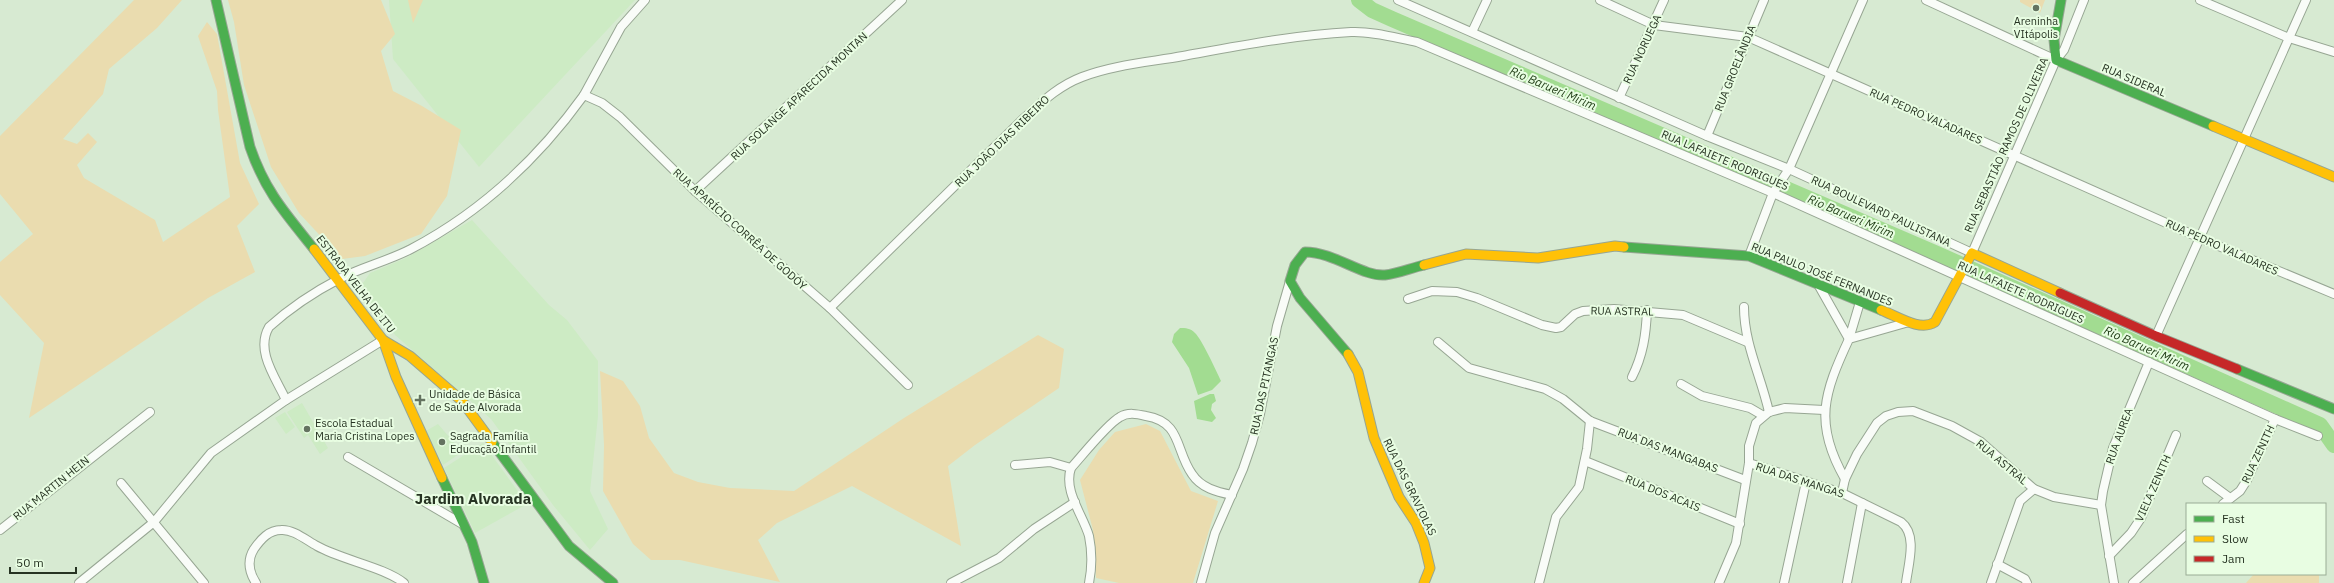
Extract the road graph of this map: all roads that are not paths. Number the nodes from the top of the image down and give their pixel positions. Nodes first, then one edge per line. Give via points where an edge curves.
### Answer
1 (216, 0) edge
2 (645, 0) edge
3 (902, 0) edge
4 (1398, 0) edge
5 (1487, 0) edge
6 (1600, 0) edge
7 (1664, 0) edge
8 (1764, 0) edge
9 (1863, 0) edge
10 (1926, 0) edge
11 (2061, 0) edge
12 (2084, 0) edge
13 (2200, 0) edge
14 (2306, 0) edge
15 (1654, 25) junction
16 (1472, 32) junction
17 (1334, 34) joint
18 (1748, 37) junction
19 (2289, 38) junction
20 (2334, 52) edge
21 (2056, 60) junction
22 (1832, 74) junction
23 (584, 96) junction
24 (1619, 98) junction
25 (1707, 136) junction
26 (2244, 140) junction
27 (2013, 155) junction
28 (1787, 171) junction
29 (2334, 177) edge
30 (1775, 190) junction
31 (695, 191) junction
32 (2200, 238) junction
33 (1749, 256) junction
34 (1971, 256) junction
35 (1962, 275) junction
36 (339, 279) junction
37 (1290, 281) junction
38 (1819, 286) junction
39 (2334, 294) edge
40 (1408, 299) dead end
41 (1860, 302) junction
42 (1744, 307) dead end
43 (830, 308) junction
44 (1647, 310) junction
45 (1910, 322) junction
46 (2156, 336) junction
47 (1849, 339) junction
48 (383, 340) junction
49 (1438, 342) dead end
50 (1748, 342) junction
51 (2149, 362) junction
52 (1632, 377) dead end
53 (1681, 384) dead end
54 (908, 385) dead end
55 (286, 400) junction
56 (2334, 409) edge
57 (1824, 410) junction
58 (150, 412) dead end
59 (1766, 414) junction
60 (2275, 419) junction
61 (1590, 421) junction
62 (2176, 435) dead end
63 (2318, 436) dead end
64 (348, 457) dead end
65 (1585, 461) junction
66 (1749, 463) junction
67 (1015, 465) dead end
68 (1071, 468) junction
69 (1845, 479) junction
70 (1745, 480) junction
71 (2207, 481) dead end
72 (1806, 482) junction
73 (121, 483) dead end
74 (2034, 489) junction
75 (1842, 493) junction
76 (1232, 495) junction
77 (2230, 498) junction
78 (1075, 502) junction
79 (1862, 503) junction
80 (2224, 503) edge
81 (2101, 505) junction
82 (154, 522) junction
83 (1740, 524) junction
84 (465, 526) junction
85 (0, 530) edge
86 (2186, 535) edge
87 (2109, 556) junction
88 (1997, 564) junction
89 (79, 583) edge
90 (204, 583) edge
91 (256, 583) edge
92 (404, 583) edge
93 (484, 583) edge
94 (613, 583) edge
95 (951, 583) edge
96 (1089, 583) edge
97 (1201, 583) edge
98 (1424, 583) edge
99 (1539, 583) edge
100 (1719, 583) edge
101 (1784, 583) edge
102 (1848, 583) edge
103 (1906, 583) edge
104 (1991, 583) edge
105 (2027, 583) edge
106 (2114, 583) edge
107 (2133, 583) edge

1 - 36 main road, ESTRADA VELHA DE ITU via 243,119 258,170 287,217
2 - 23 street via 621,27
3 - 31 street, RUA SOLANGE APARECIDA MONTAN
4 - 16 street, RUA LAFAIETE RODRIGUES
5 - 16 street
6 - 15 street, RUA PEDRO VALADARES
7 - 15 street, RUA NORUEGA
8 - 18 street, RUA GROELÂNDIA
9 - 22 street
10 - 21 street, RUA SIDERAL
11 - 21 main road via 2054,40
12 - 21 street, RUA SEBASTIÃO RAMOS DE OLIVEIRA via 2064,50
13 - 19 street
14 - 19 street
15 - 18 street, RUA PEDRO VALADARES
15 - 24 street, RUA NORUEGA
16 - 24 street, RUA LAFAIETE RODRIGUES
17 - 30 street, RUA LAFAIETE RODRIGUES via 1352,32 1417,42
17 - 43 street, RUA JOÃO DIAS RIBEIRO via 1280,38 1148,62 1082,77 1069,83 1054,92 1023,119
18 - 22 street, RUA PEDRO VALADARES
18 - 25 street, RUA GROELÂNDIA
19 - 20 street
19 - 26 street
21 - 26 main road, RUA SIDERAL
21 - 27 street, RUA SEBASTIÃO RAMOS DE OLIVEIRA
22 - 27 street, RUA PEDRO VALADARES
22 - 28 street
23 - 31 street, RUA APARÍCIO CORRÊA DE GODÓY via 602,103 620,117
23 - 36 street via 563,125 531,160 491,196 451,226 411,249
24 - 25 street, RUA LAFAIETE RODRIGUES
25 - 28 street, RUA LAFAIETE RODRIGUES
26 - 29 main road, RUA SIDERAL
26 - 32 street
27 - 32 street, RUA PEDRO VALADARES
27 - 34 street, RUA SEBASTIÃO RAMOS DE OLIVEIRA
28 - 30 street
28 - 34 street, RUA BOULEVARD PAULISTANA
30 - 33 street
30 - 35 street, RUA LAFAIETE RODRIGUES
31 - 43 street, RUA APARÍCIO CORRÊA DE GODÓY
32 - 39 street, RUA PEDRO VALADARES
32 - 46 street
33 - 37 main road, RUA PAULO JOSÉ FERNANDES via 1615,246 1538,258 1466,254 1384,275 1373,274 1342,260 1305,252 1299,257
33 - 38 main road, RUA PAULO JOSÉ FERNANDES
34 - 35 main road, RUA SEBASTIÃO RAMOS DE OLIVEIRA
34 - 46 main road, RUA LAFAIETE RODRIGUES
35 - 45 main road, RUA PAULO JOSÉ FERNANDES via 1935,322 1929,326
35 - 51 street, RUA LAFAIETE RODRIGUES
36 - 48 main road, ESTRADA VELHA DE ITU
36 - 55 street via 278,319 264,336 263,347
37 - 76 street, RUA DAS PITANGAS via 1273,346 1260,414
37 - 98 main road, RUA DAS GRAVIOLAS via 1300,298 1349,355 1358,372 1374,438 1399,497 1416,523 1424,542 1430,568
38 - 41 main road, RUA PAULO JOSÉ FERNANDES
38 - 47 street
40 - 44 street, RUA ASTRAL via 1432,291 1458,292 1542,325 1556,328 1583,311
41 - 45 main road, RUA PAULO JOSÉ FERNANDES
41 - 47 street
42 - 50 street via 1744,328
43 - 54 street, RUA APARÍCIO CORRÊA DE GODÓY
44 - 50 street, RUA ASTRAL via 1683,315
44 - 52 street via 1646,340
45 - 47 street
46 - 56 main road, RUA LAFAIETE RODRIGUES
47 - 57 street via 1838,364
48 - 55 street
48 - 84 main road via 396,377
48 - 94 main road, ESTRADA VELHA DE ITU via 410,356 462,401 569,546
49 - 61 street, RUA DAS MANGABAS via 1469,368 1545,389 1563,399
50 - 59 street via 1763,384
51 - 60 street, RUA LAFAIETE RODRIGUES
51 - 81 street, RUA AUREA via 2113,448
53 - 59 street via 1702,396
55 - 82 street via 211,453
57 - 59 street via 1786,408
57 - 69 street via 1829,446
58 - 85 street, RUA MARTIN HEIN
59 - 66 street via 1752,432
60 - 63 street, RUA LAFAIETE RODRIGUES
60 - 77 street, RUA ZENITH via 2247,480 2240,491
61 - 65 street
61 - 70 street, RUA DAS MANGABAS
62 - 87 street, VIELA ZENITH via 2141,518 2131,533
64 - 84 street
65 - 83 street, RUA DOS ACAIS
65 - 99 street via 1579,487 1556,517
66 - 70 street
66 - 72 street, RUA DAS MANGAS
67 - 68 street via 1050,462
68 - 76 street via 1119,417 1134,413 1159,418 1168,423 1192,475 1216,492
68 - 78 street via 1069,481
69 - 74 street, RUA ASTRAL via 1866,437 1877,423 1886,416 1913,411 1952,426 1981,442
69 - 75 street, RUA ASTRAL
70 - 83 street
71 - 77 street
72 - 75 street, RUA DAS MANGAS
72 - 101 street
73 - 82 street
74 - 81 street, RUA ASTRAL via 2054,498
74 - 88 street via 2020,501
75 - 79 street, RUA DAS MANGAS
76 - 97 street via 1215,533
77 - 80 street, RUA ZENITH
78 - 95 street via 1034,529 999,558
78 - 96 street via 1089,537
79 - 102 street
79 - 103 street, RUA DAS MANGAS via 1907,527 1911,540
81 - 87 street, RUA AUREA
82 - 89 street
82 - 90 street
83 - 100 street via 1731,559
84 - 93 main road
86 - 107 street
87 - 106 street, RUA AUREA
88 - 104 street
88 - 105 street via 2025,579
91 - 92 street via 250,571 249,560 253,551 264,537 280,530 295,533 326,551 390,575

